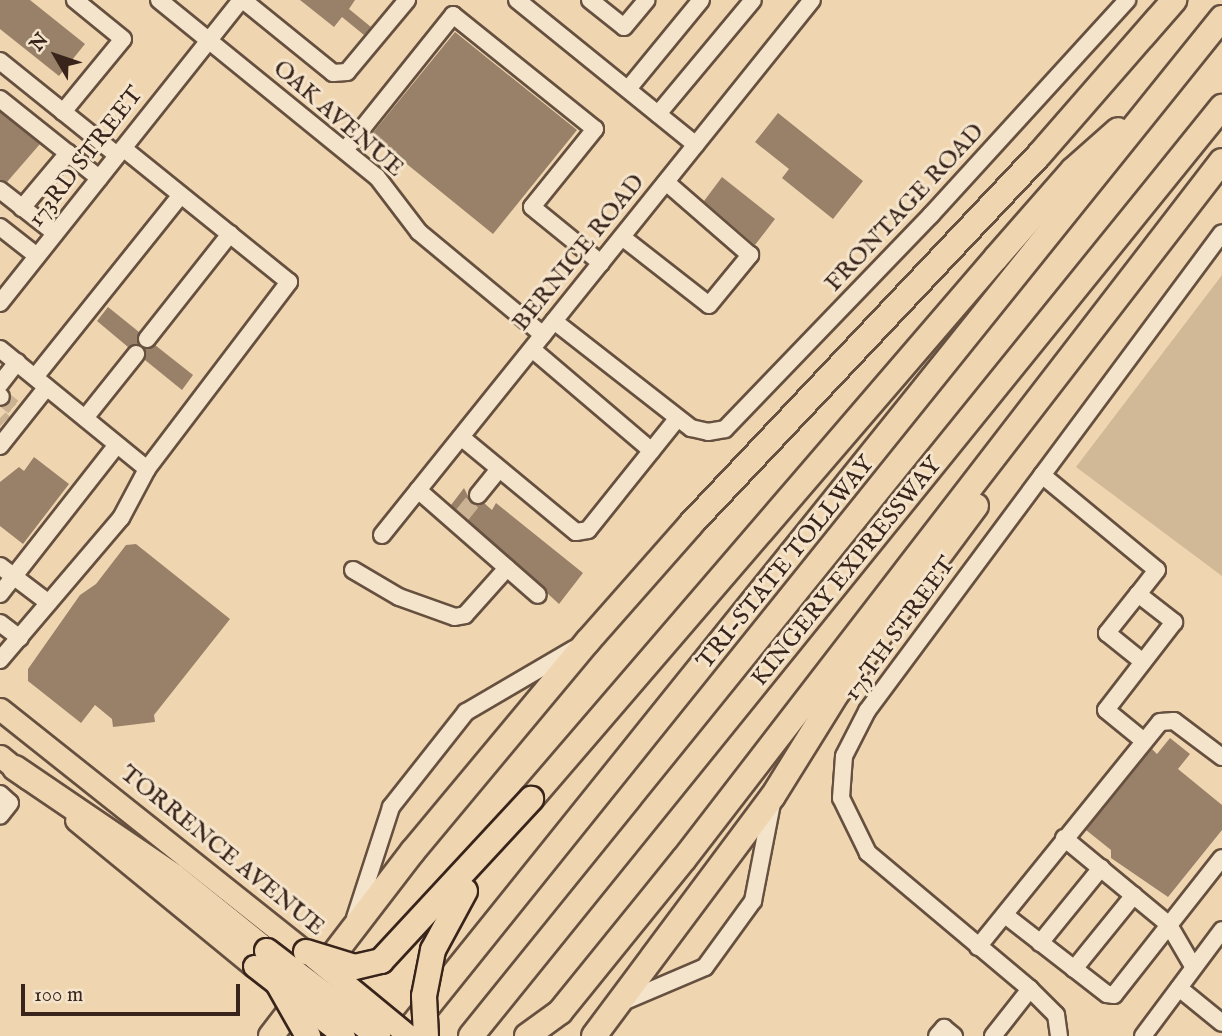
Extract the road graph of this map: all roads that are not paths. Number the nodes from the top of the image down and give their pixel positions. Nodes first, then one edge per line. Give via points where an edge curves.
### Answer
1 (75, 0) edge
2 (159, 0) edge
3 (242, 0) edge
4 (407, 0) edge
5 (590, 0) edge
6 (646, 0) edge
7 (701, 0) edge
8 (753, 0) edge
9 (812, 0) edge
10 (1126, 0) edge
11 (1174, 0) edge
12 (528, 3) edge
13 (1222, 18) edge
14 (208, 40) junction
15 (0, 61) edge
16 (1166, 88) junction
17 (628, 89) junction
18 (0, 99) edge
19 (1222, 107) edge
20 (63, 112) junction
21 (658, 114) junction
22 (696, 145) junction
23 (345, 150) junction
24 (120, 152) junction
25 (68, 153) junction
26 (1222, 161) edge
27 (99, 178) junction
28 (666, 182) junction
29 (0, 190) edge
30 (181, 195) junction
31 (1197, 195) junction
32 (22, 208) junction
33 (0, 228) edge
34 (55, 233) junction
35 (1222, 233) edge
36 (230, 234) junction
37 (622, 237) junction
38 (37, 256) junction
39 (601, 262) junction
40 (0, 303) edge
41 (554, 321) junction
42 (543, 335) junction
43 (147, 339) dead end
44 (0, 349) edge
45 (532, 349) junction
46 (136, 354) dead end
47 (17, 362) junction
48 (41, 382) junction
49 (0, 384) edge
50 (85, 418) junction
51 (677, 419) junction
52 (461, 437) junction
53 (1, 443) edge
54 (117, 445) junction
55 (652, 451) junction
56 (147, 469) junction
57 (499, 469) junction
58 (1042, 475) junction
59 (418, 491) junction
60 (478, 495) tunnel mouth
61 (382, 535) dead end
62 (0, 566) edge
63 (507, 568) junction
64 (353, 570) dead end
65 (15, 577) junction
66 (0, 594) edge
67 (1138, 594) junction
68 (538, 595) dead end
69 (49, 603) junction
70 (0, 623) edge
71 (20, 639) junction
72 (588, 641) junction
73 (0, 660) edge
74 (1143, 662) junction
75 (0, 709) edge
76 (1144, 741) junction
77 (1222, 757) edge
78 (8, 762) edge
79 (0, 794) edge
80 (773, 796) junction
81 (531, 799) junction
82 (0, 816) edge
83 (1064, 838) junction
84 (1222, 858) edge
85 (1101, 868) junction
86 (1134, 895) junction
87 (1005, 915) junction
88 (1169, 925) junction
89 (351, 930) junction
90 (1222, 930) edge
91 (1040, 943) junction
92 (978, 947) junction
93 (268, 950) junction
94 (306, 952) junction
95 (1193, 966) junction
96 (1074, 969) junction
97 (344, 981) junction
98 (279, 985) junction
99 (1179, 988) junction
100 (1030, 989) junction
101 (623, 1002) junction
102 (560, 1012) junction
103 (1222, 1023) edge
104 (271, 1036) edge
105 (308, 1036) edge
106 (344, 1036) edge
107 (378, 1036) edge
108 (387, 1036) edge
109 (404, 1036) edge
110 (409, 1036) edge
111 (426, 1036) edge
112 (471, 1036) edge
113 (527, 1036) edge
114 (545, 1036) edge
115 (594, 1036) edge
116 (937, 1036) edge
117 (954, 1036) edge
118 (993, 1036) edge
119 (1059, 1036) edge
120 (1143, 1036) edge

1 - 20 street via 123,39
2 - 14 street, OAK AVENUE
3 - 4 street via 333,73 346,72
3 - 14 street, 173RD STREET
5 - 6 street via 624,27
7 - 17 street
8 - 21 street
9 - 22 street, BERNICE ROAD
10 - 51 street, FRONTAGE ROAD via 744,414 725,429 708,432
11 - 72 highway via 1039,155 691,524
12 - 17 street
13 - 16 highway
14 - 23 street, OAK AVENUE
14 - 24 street, 173RD STREET
15 - 20 street
16 - 81 highway via 1073,170
16 - 109 highway, TRI-STATE TOLLWAY
17 - 21 street
18 - 25 street
19 - 112 highway, KINGERY EXPRESSWAY
20 - 24 street
21 - 22 street
22 - 28 street, BERNICE ROAD
23 - 39 street via 453,15 594,130 532,207
23 - 42 street, OAK AVENUE via 390,190 419,232
24 - 27 street, 173RD STREET
24 - 30 street
25 - 27 street
25 - 32 street
26 - 31 highway
27 - 34 street, 173RD STREET
28 - 37 street, BERNICE ROAD
28 - 37 street via 750,255 709,305
29 - 32 street
30 - 36 street
30 - 48 street
31 - 80 highway via 1149,271 837,693
31 - 102 highway via 684,859
32 - 34 street
33 - 38 street
34 - 38 street, 173RD STREET
35 - 58 street, 175TH STREET
36 - 43 street
36 - 56 street via 289,282
37 - 39 street, BERNICE ROAD
38 - 40 street, 173RD STREET
39 - 41 street, BERNICE ROAD
41 - 42 street, BERNICE ROAD
41 - 51 street
42 - 45 street, BERNICE ROAD
44 - 47 street
45 - 52 street, BERNICE ROAD
45 - 55 street
46 - 50 street
47 - 48 street
47 - 49 street
48 - 50 street
48 - 53 street
50 - 54 street
51 - 55 street
52 - 57 street
52 - 59 street, BERNICE ROAD
54 - 56 street
54 - 65 street
55 - 57 street via 588,530 576,532
56 - 69 street via 121,517
57 - 60 street
58 - 67 street via 1157,570
58 - 92 street, 175TH STREET via 867,711 844,756 841,798 868,853
59 - 61 street, BERNICE ROAD
59 - 63 street via 459,519
62 - 65 street
63 - 64 street via 465,615 455,617 399,597
63 - 68 street
65 - 66 street
65 - 69 street
67 - 74 street via 1107,632
67 - 74 street via 1174,622
69 - 71 street
70 - 71 street
71 - 73 street
72 - 89 highway
72 - 89 street via 466,712 391,807
74 - 76 street via 1106,710
75 - 93 main road, TORRENCE AVENUE
76 - 77 street via 1160,722 1174,721
76 - 83 street
78 - 93 highway via 174,876
79 - 82 street via 10,803
80 - 101 highway
80 - 101 street via 753,901 705,967
81 - 94 highway, bridge via 381,961 355,967
81 - 111 highway, bridge via 439,932 425,984
83 - 85 street
83 - 87 street
84 - 88 street
85 - 86 street
85 - 91 street
86 - 88 street
86 - 96 street
87 - 91 street
87 - 92 street
88 - 95 street
88 - 96 street via 1114,995
89 - 104 highway
90 - 95 street
91 - 96 street
92 - 100 street, 175TH STREET
93 - 94 main road, TORRENCE AVENUE
93 - 98 main road, TORRENCE AVENUE, bridge
93 - 107 highway, bridge
94 - 97 main road, TORRENCE AVENUE, bridge
95 - 99 street
97 - 108 highway, bridge
97 - 110 main road, TORRENCE AVENUE, bridge
98 - 105 highway, bridge
98 - 106 main road, TORRENCE AVENUE, bridge
99 - 103 street
99 - 120 street
100 - 118 street
100 - 119 street, 175TH STREET via 1056,1015
101 - 115 highway
102 - 113 highway
102 - 114 highway
116 - 117 street via 944,1028

